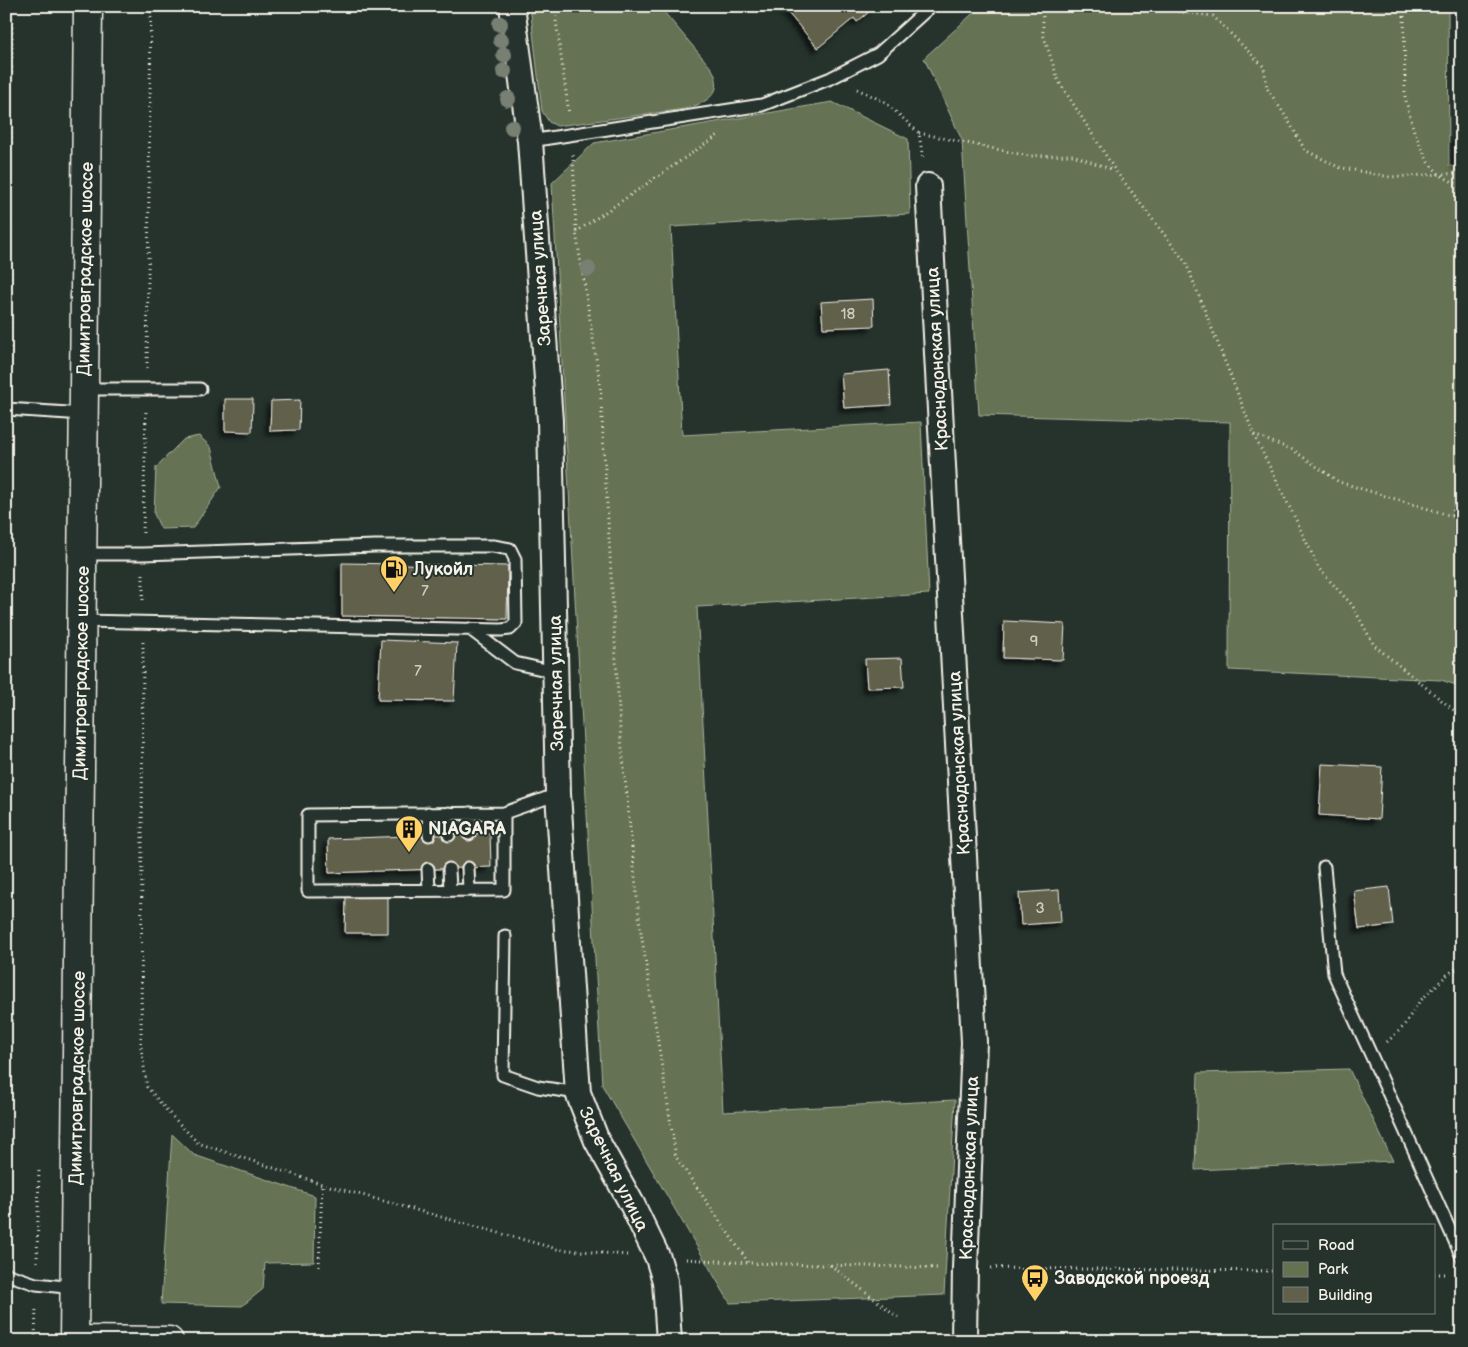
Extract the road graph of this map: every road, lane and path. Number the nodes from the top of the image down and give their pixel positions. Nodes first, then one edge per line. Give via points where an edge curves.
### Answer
1 (12, 6) edge
2 (88, 6) edge
3 (151, 6) edge
4 (512, 6) edge
5 (554, 6) edge
6 (931, 6) edge
7 (1043, 6) edge
8 (1159, 6) edge
9 (1404, 6) edge
10 (831, 78) junction
11 (722, 133) dead end
12 (919, 134) junction
13 (572, 135) junction
14 (530, 141) junction
15 (1115, 170) junction
16 (1462, 173) edge
17 (1440, 174) junction
18 (928, 186) joint
19 (1462, 187) edge
20 (576, 232) junction
21 (146, 388) junction
22 (200, 389) dead end
23 (84, 401) junction
24 (8, 408) edge
25 (1254, 435) junction
26 (1462, 475) edge
27 (1452, 516) junction
28 (1462, 519) edge
29 (82, 554) junction
30 (143, 554) junction
31 (82, 620) junction
32 (143, 622) junction
33 (470, 629) junction
34 (556, 672) junction
35 (1462, 717) edge
36 (558, 794) junction
37 (449, 813) junction
38 (470, 813) junction
39 (504, 813) junction
40 (428, 814) junction
41 (470, 834) dead end
42 (429, 835) dead end
43 (449, 835) dead end
44 (1324, 867) dead end
45 (468, 868) dead end
46 (428, 869) dead end
47 (449, 869) dead end
48 (429, 890) junction
49 (450, 890) junction
50 (469, 890) junction
51 (504, 936) dead end
52 (1462, 966) edge
53 (141, 1047) dead end
54 (1372, 1057) junction
55 (578, 1093) junction
56 (39, 1168) dead end
57 (322, 1184) dead end
58 (1462, 1257) edge
59 (748, 1263) dead end
60 (830, 1265) dead end
61 (319, 1267) dead end
62 (6, 1274) edge
63 (36, 1284) junction
64 (75, 1288) junction
65 (898, 1318) dead end
66 (73, 1340) edge
67 (35, 1341) edge
68 (169, 1341) edge
69 (669, 1341) edge
70 (964, 1341) edge

1 - 24 path
2 - 23 main road, Димитровградское шоссе
3 - 21 path
4 - 14 street, Заречная улица
5 - 13 path
6 - 10 lane via 878,54
7 - 15 path via 1043,34 1058,80
8 - 17 path via 1166,10 1212,16 1264,67 1267,88 1305,150 1338,167 1390,177
9 - 17 path via 1405,97 1417,139 1428,162
10 - 12 path via 885,102
10 - 13 lane via 762,105
11 - 20 path
12 - 15 path via 1029,156 1073,154
12 - 18 path
13 - 14 lane
13 - 20 path
14 - 34 street, Заречная улица via 550,421
15 - 25 path via 1186,264
16 - 17 path
17 - 19 path
18 - 70 street, Краснодонская улица via 974,1042
20 - 59 path via 600,383 620,729 640,926 676,1157
21 - 22 lane
21 - 23 lane
21 - 30 path
23 - 24 lane
23 - 29 main road, Димитровградское шоссе
25 - 27 path via 1293,450 1339,482
25 - 35 path via 1319,569 1352,605 1374,645
26 - 27 path
27 - 28 path
29 - 30 lane
29 - 31 main road, Димитровградское шоссе
30 - 32 path
30 - 33 lane via 375,546 493,546 510,549 515,559 516,623 510,629
31 - 32 lane
31 - 64 main road, Димитровградское шоссе
32 - 33 lane
32 - 53 path
33 - 34 lane via 515,664
34 - 36 street, Заречная улица
36 - 39 lane
36 - 55 street, Заречная улица
37 - 38 lane
37 - 40 lane
37 - 43 lane
38 - 39 lane
38 - 41 lane
39 - 50 lane via 504,890
40 - 42 lane
40 - 48 lane via 308,815 308,892
44 - 54 lane via 1334,974
45 - 50 lane
46 - 48 lane
47 - 49 lane
48 - 49 lane
49 - 50 lane
51 - 55 lane via 503,1075 538,1087
52 - 54 path via 1449,973 1419,1002 1403,1027
54 - 58 lane
55 - 69 street, Заречная улица via 597,1141 658,1258 664,1281
56 - 63 path
57 - 61 path
60 - 65 path
62 - 63 lane
63 - 64 lane
63 - 67 path
64 - 66 main road, Димитровградское шоссе
66 - 68 main road

